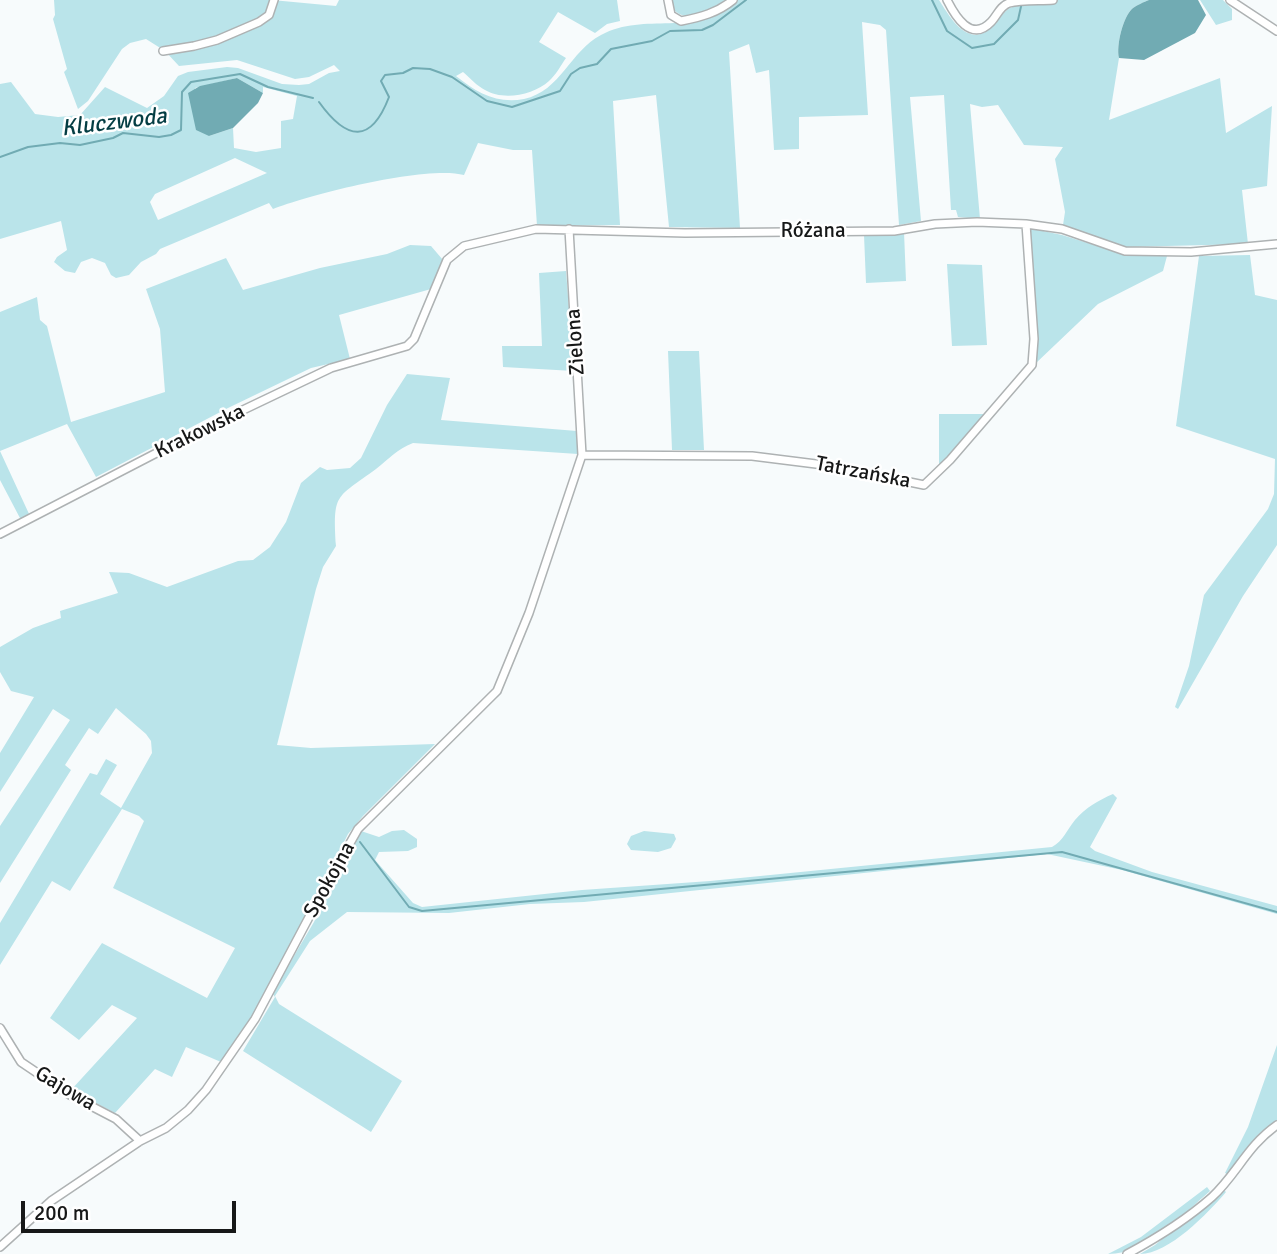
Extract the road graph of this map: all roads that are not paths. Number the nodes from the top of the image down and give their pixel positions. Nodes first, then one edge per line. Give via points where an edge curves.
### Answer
1 (274, 0) edge
2 (668, 0) edge
3 (733, 0) edge
4 (947, 0) edge
5 (1053, 0) edge
6 (1230, 0) edge
7 (1023, 1) edge
8 (1277, 31) edge
9 (163, 51) dead end
10 (1026, 224) junction
11 (569, 229) junction
12 (1277, 244) edge
13 (407, 345) joint
14 (582, 455) junction
15 (0, 534) edge
16 (0, 1028) edge
17 (1277, 1125) edge
18 (140, 1141) junction
19 (0, 1247) edge
20 (1127, 1254) edge

1 - 9 street via 269,15 259,22 217,40
2 - 3 street via 671,15 681,21 722,9
4 - 7 street via 958,20 972,29 988,25 1009,3
5 - 7 street
6 - 8 street
10 - 11 street, Różana via 935,224 894,231
10 - 12 street, Różana via 1062,229 1125,251 1191,252
10 - 14 street, Tatrzańska via 1032,365 924,485 752,456
11 - 13 street, Różana via 537,229 464,246 452,254 414,339
11 - 14 street, Zielona
13 - 15 street, Krakowska via 331,368
14 - 18 street, Spokojna via 529,613 497,691 358,830 255,1019 208,1088 166,1128
16 - 18 street, Gajowa via 16,1056 31,1070 116,1119
17 - 20 street via 1250,1148 1213,1196 1165,1233
18 - 19 street, Spokojna via 51,1200

